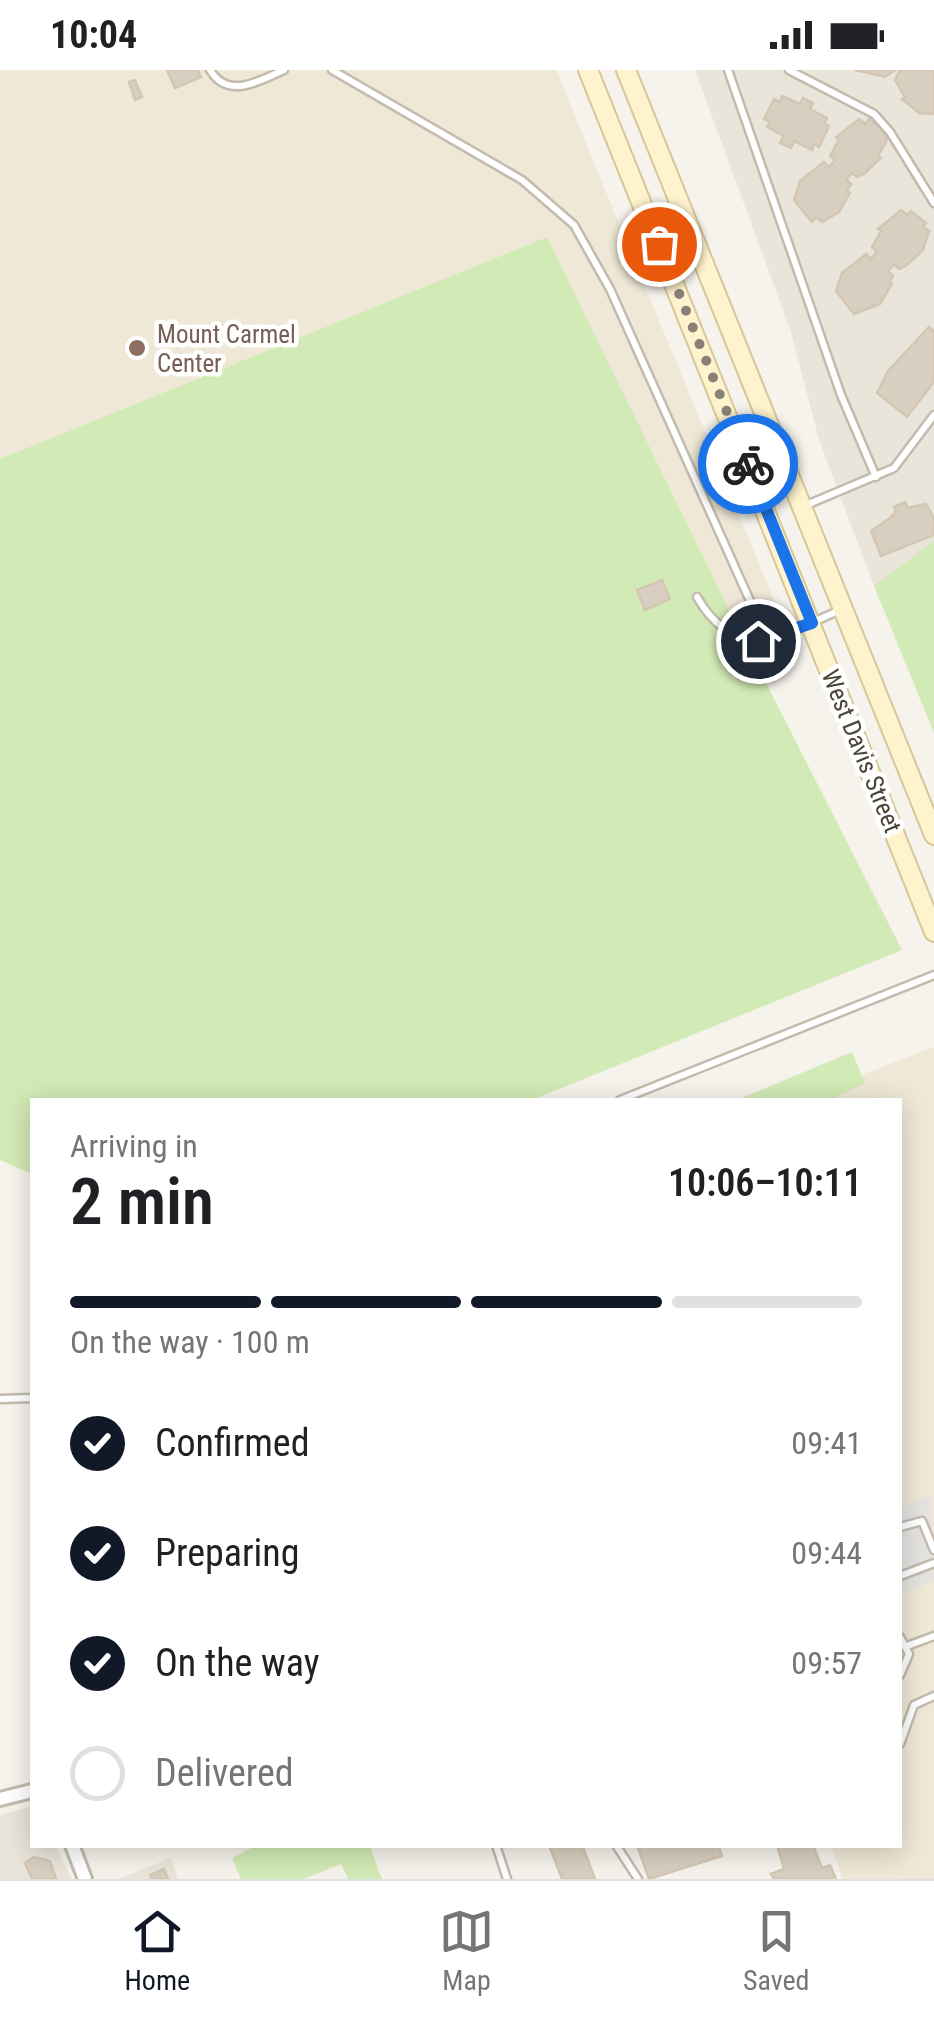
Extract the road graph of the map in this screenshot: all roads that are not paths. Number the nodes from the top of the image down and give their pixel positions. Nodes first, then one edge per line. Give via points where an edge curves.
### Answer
1 (210, 70) edge
2 (284, 70) edge
3 (332, 70) edge
4 (588, 70) edge
5 (626, 70) edge
6 (728, 70) edge
7 (789, 70) edge
8 (934, 204) edge
9 (934, 415) edge
10 (876, 477) junction
11 (802, 506) junction
12 (697, 597) dead end
13 (844, 608) junction
14 (812, 623) junction
15 (789, 632) junction
16 (934, 835) edge
17 (934, 932) edge
18 (934, 974) edge
19 (625, 1098) edge
20 (0, 1398) edge
21 (30, 1398) edge
22 (902, 1526) edge
23 (934, 1550) edge
24 (934, 1562) edge
25 (902, 1575) edge
26 (934, 1636) edge
27 (902, 1640) edge
28 (907, 1646) junction
29 (902, 1672) edge
30 (934, 1696) edge
31 (902, 1738) edge
32 (30, 1792) edge
33 (0, 1799) edge
34 (73, 1848) edge
35 (497, 1848) edge
36 (618, 1848) edge
37 (86, 1879) edge
38 (506, 1879) edge
39 (638, 1879) edge

1 - 2 lane via 225,85 239,87
3 - 15 lane via 522,180 574,225 610,289 755,612
4 - 14 main road, West Davis Street
5 - 11 main road, West Davis Street
6 - 10 lane
7 - 8 lane via 874,114
9 - 10 lane via 894,468
10 - 11 lane
11 - 13 main road, West Davis Street
12 - 15 lane via 709,618 731,633 758,641
13 - 14 lane
13 - 16 main road, West Davis Street
14 - 15 lane
14 - 17 main road, West Davis Street
18 - 19 lane
20 - 21 lane
22 - 23 lane via 922,1521
24 - 25 lane
26 - 28 lane
27 - 28 lane
28 - 29 lane
30 - 31 lane via 914,1705
32 - 33 street
34 - 37 street
35 - 38 lane
36 - 39 lane

